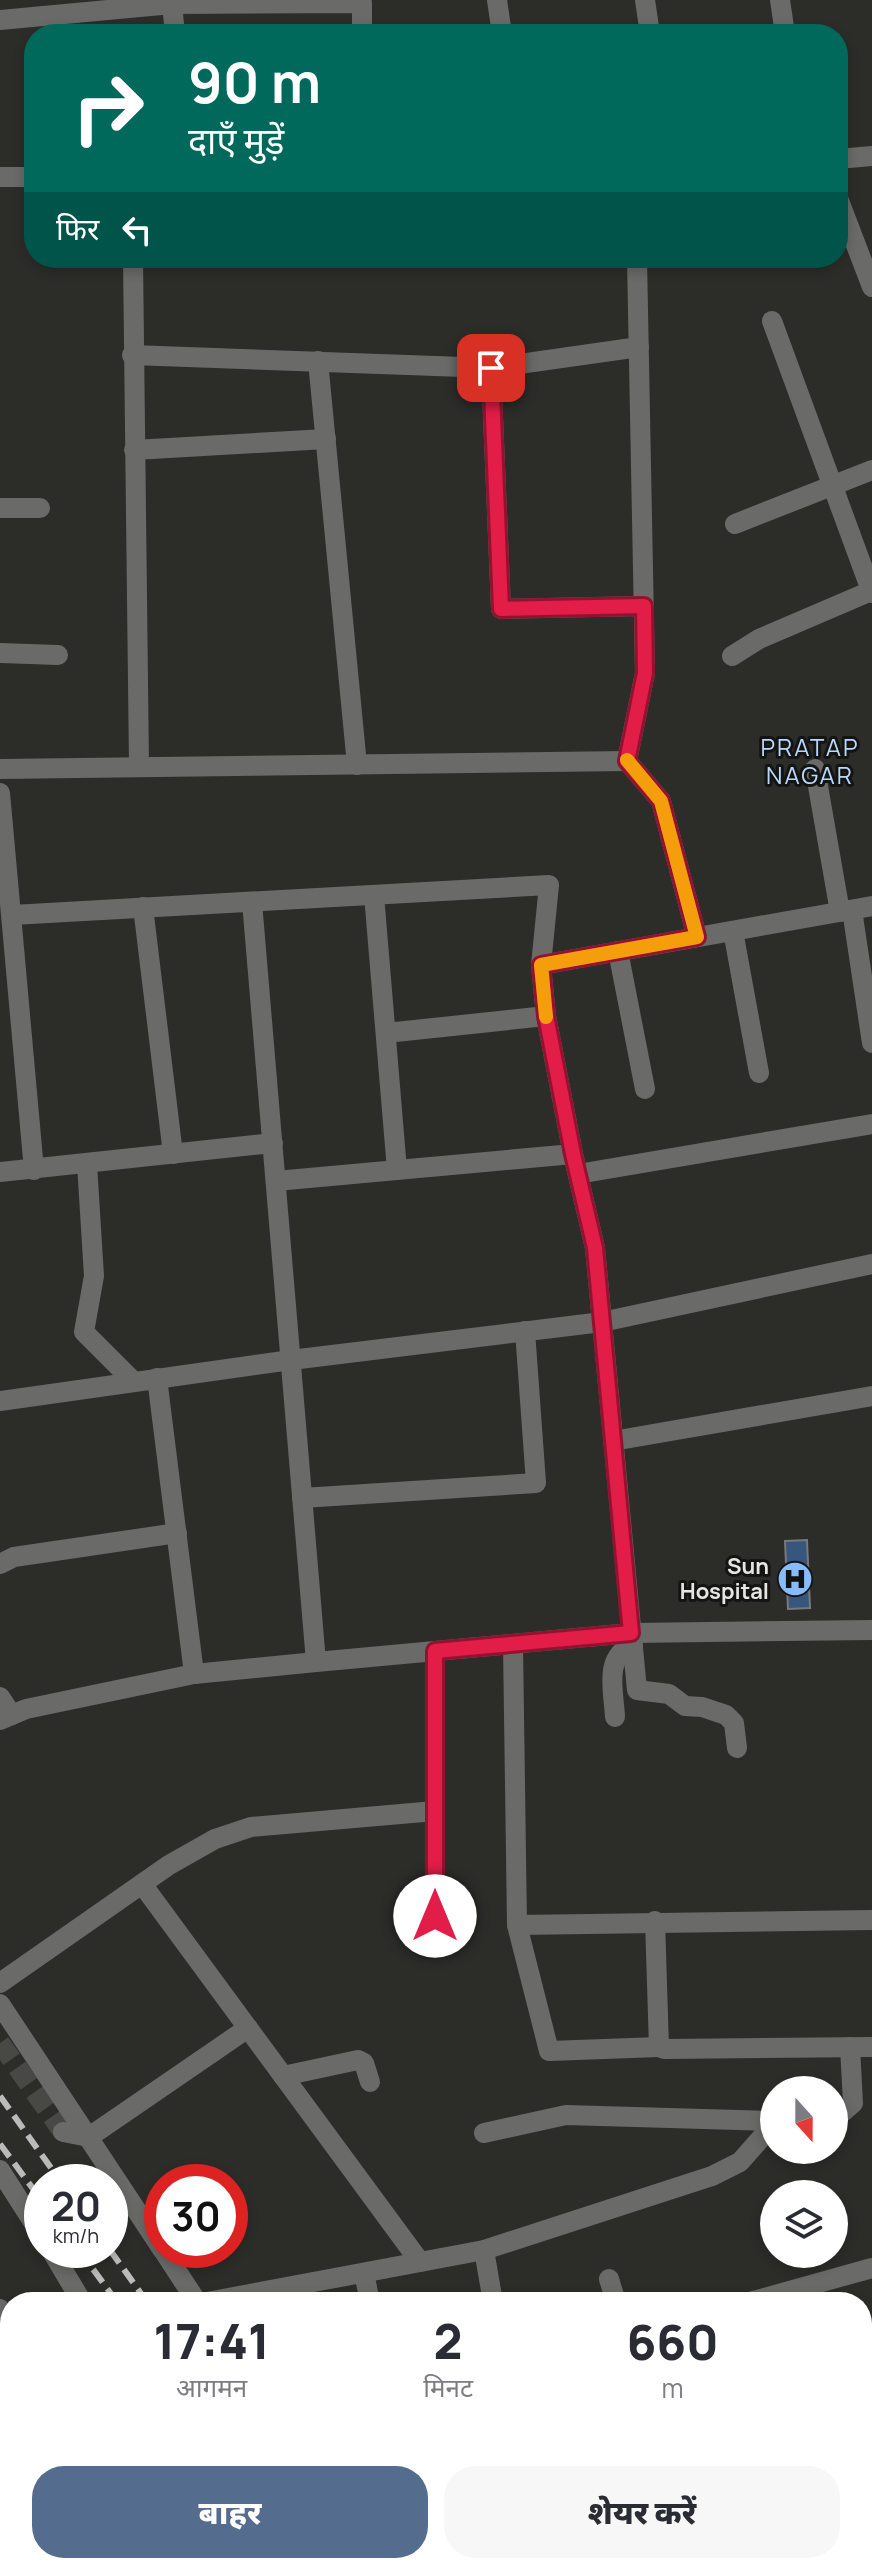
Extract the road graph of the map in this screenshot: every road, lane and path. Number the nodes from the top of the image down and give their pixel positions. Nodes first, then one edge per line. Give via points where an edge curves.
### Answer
1 (497, 0) edge
2 (645, 0) edge
3 (780, 0) edge
4 (172, 4) junction
5 (0, 20) edge
6 (174, 24) edge
7 (362, 24) edge
8 (501, 24) edge
9 (649, 24) edge
10 (784, 24) edge
11 (872, 156) edge
12 (848, 158) edge
13 (0, 177) edge
14 (24, 177) edge
15 (848, 224) edge
16 (133, 268) edge
17 (637, 268) edge
18 (872, 287) edge
19 (772, 321) dead end
20 (639, 347) junction
21 (132, 355) junction
22 (318, 361) junction
23 (491, 368) junction
24 (326, 439) junction
25 (134, 450) junction
26 (872, 470) edge
27 (831, 486) junction
28 (0, 508) edge
29 (40, 508) dead end
30 (735, 524) dead end
31 (872, 592) edge
32 (644, 606) junction
33 (0, 653) edge
34 (58, 655) dead end
35 (732, 656) dead end
36 (627, 761) junction
37 (357, 765) junction
38 (139, 767) junction
39 (0, 769) edge
40 (815, 769) dead end
41 (0, 793) edge
42 (374, 895) junction
43 (252, 902) junction
44 (143, 907) junction
45 (854, 909) edge
46 (12, 915) junction
47 (733, 931) junction
48 (697, 937) junction
49 (618, 951) junction
50 (541, 965) junction
51 (546, 1016) junction
52 (386, 1033) junction
53 (872, 1043) edge
54 (759, 1073) dead end
55 (645, 1089) dead end
56 (872, 1124) edge
57 (273, 1143) junction
58 (173, 1154) junction
59 (87, 1164) junction
60 (575, 1164) junction
61 (34, 1170) junction
62 (397, 1170) junction
63 (0, 1172) edge
64 (276, 1181) junction
65 (872, 1264) edge
66 (602, 1322) junction
67 (525, 1331) junction
68 (291, 1360) junction
69 (157, 1378) junction
70 (133, 1381) junction
71 (872, 1396) edge
72 (0, 1401) edge
73 (613, 1441) junction
74 (302, 1498) junction
75 (177, 1533) junction
76 (0, 1564) edge
77 (872, 1630) edge
78 (632, 1640) junction
79 (513, 1644) junction
80 (435, 1651) junction
81 (316, 1662) junction
82 (194, 1674) junction
83 (0, 1697) edge
84 (6, 1717) edge
85 (615, 1717) dead end
86 (737, 1748) dead end
87 (435, 1811) junction
88 (142, 1884) junction
89 (435, 1916) dead end
90 (872, 1920) edge
91 (655, 1921) junction
92 (517, 1925) junction
93 (0, 1983) edge
94 (0, 2004) edge
95 (248, 2028) junction
96 (659, 2047) junction
97 (850, 2047) junction
98 (872, 2047) edge
99 (283, 2076) junction
100 (370, 2082) dead end
101 (848, 2107) edge
102 (760, 2121) edge
103 (63, 2132) tunnel mouth
104 (484, 2133) dead end
105 (89, 2137) junction
106 (760, 2139) edge
107 (0, 2170) edge
108 (24, 2208) edge
109 (144, 2222) edge
110 (484, 2250) junction
111 (420, 2262) junction
112 (62, 2268) edge
113 (174, 2268) edge
114 (872, 2268) edge
115 (364, 2273) junction
116 (609, 2279) dead end
117 (76, 2292) edge
118 (190, 2292) edge
119 (261, 2292) edge
120 (368, 2292) edge
121 (491, 2292) edge
122 (613, 2292) edge
123 (786, 2292) edge

1 - 8 street
2 - 9 street
3 - 10 street
4 - 5 street
4 - 6 street
4 - 7 street via 362,3
11 - 12 street
13 - 14 street
15 - 18 street
16 - 21 street
17 - 20 street
19 - 27 street
20 - 23 street
20 - 32 street
21 - 22 street
21 - 25 street
22 - 23 street
22 - 24 street
23 - 32 street via 501,609
24 - 25 street
24 - 37 street
25 - 38 street
26 - 27 street
27 - 30 street
27 - 31 street
28 - 29 street
31 - 35 street via 759,639
32 - 36 street via 645,673
33 - 34 street
36 - 37 street
36 - 48 street via 661,801
37 - 38 street
38 - 39 street
40 - 45 street
41 - 46 street
42 - 43 street
42 - 50 street via 549,885
42 - 52 street
43 - 44 street
43 - 57 street
44 - 46 street
44 - 58 street
45 - 47 street
45 - 53 street
46 - 61 street
47 - 48 street
47 - 54 street
48 - 49 street
49 - 50 street
49 - 55 street
50 - 51 street
51 - 52 street
51 - 60 street
52 - 62 street
56 - 60 street
57 - 58 street
57 - 64 street
58 - 59 street
59 - 61 street
59 - 70 street via 94,1276 84,1332
60 - 62 street
60 - 66 street via 595,1248
61 - 63 street
62 - 64 street
64 - 68 street
65 - 66 street
66 - 67 street
66 - 73 street
67 - 68 street
67 - 74 street via 536,1483
68 - 69 street
68 - 74 street
69 - 70 street
69 - 75 street
70 - 72 street
71 - 73 street
73 - 78 street
74 - 81 street
75 - 76 street via 14,1557
75 - 82 street
77 - 78 street
78 - 79 street
78 - 85 street via 613,1662
78 - 86 street via 637,1690 669,1694 681,1704 726,1715 734,1723
79 - 80 street
79 - 92 street
80 - 81 street
80 - 87 street
81 - 82 street
82 - 84 street
83 - 84 street
87 - 88 street via 251,1827 215,1839
87 - 89 street
88 - 93 street
88 - 95 street
90 - 91 street
91 - 92 street
91 - 96 street
92 - 96 street via 549,2051
94 - 105 street
95 - 99 street
95 - 105 street
96 - 97 street
97 - 98 street
97 - 101 street via 853,2103
99 - 100 street via 358,2060
99 - 111 street
102 - 104 street via 566,2115
103 - 105 street
105 - 109 street
106 - 110 street via 740,2162 712,2176
107 - 108 street
110 - 111 street
110 - 121 street
111 - 115 street
112 - 117 street
113 - 118 street
114 - 123 street
115 - 119 street
115 - 120 street
116 - 122 street

